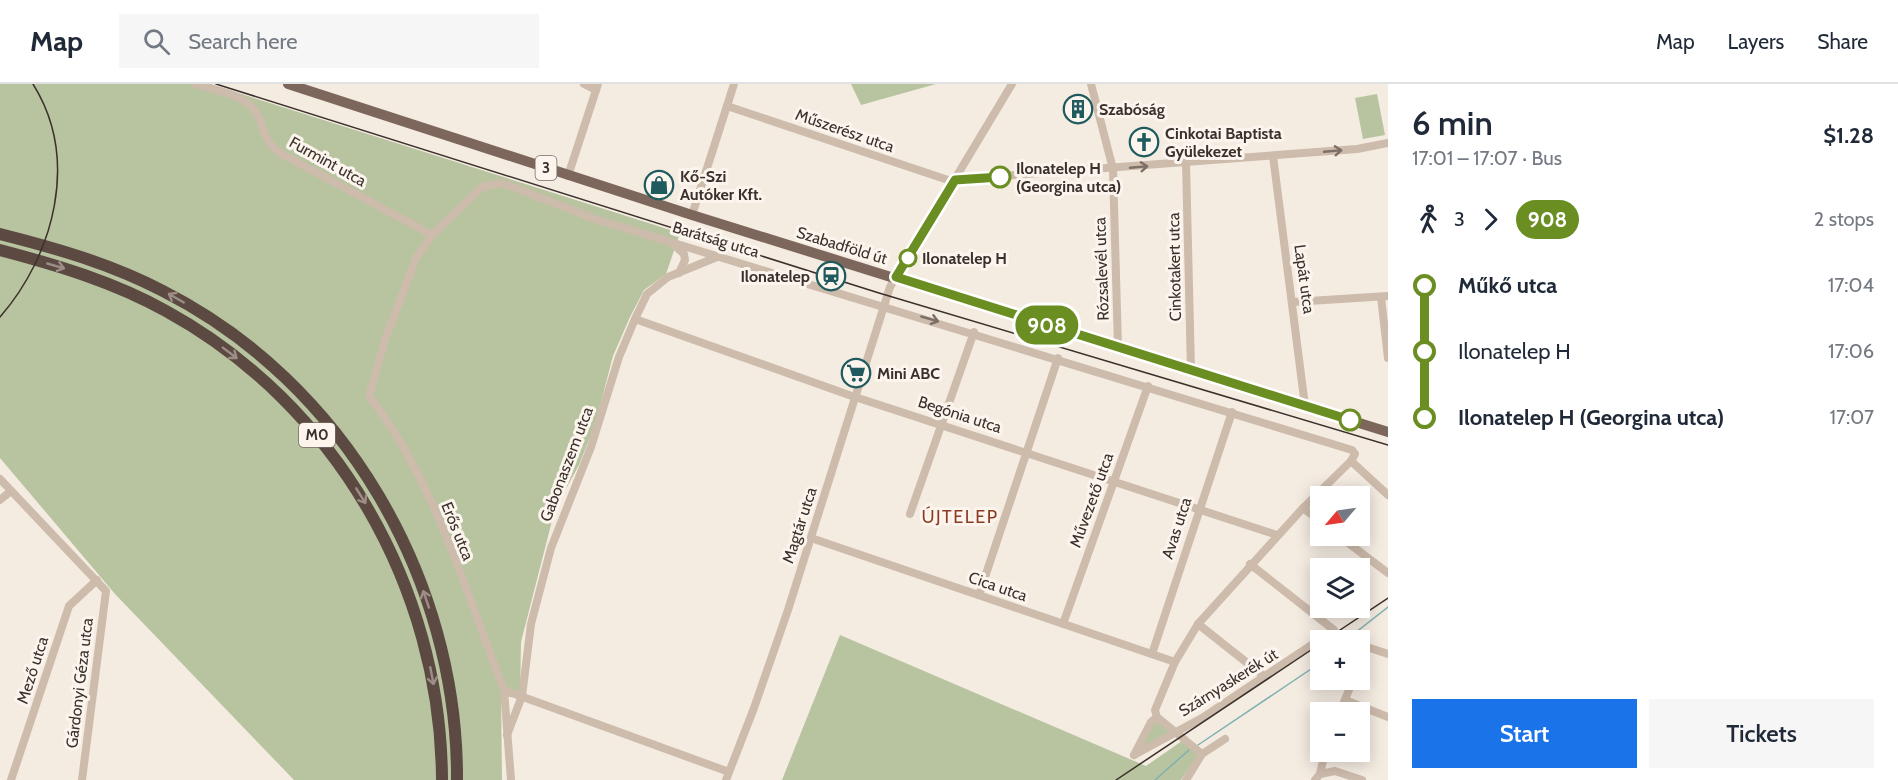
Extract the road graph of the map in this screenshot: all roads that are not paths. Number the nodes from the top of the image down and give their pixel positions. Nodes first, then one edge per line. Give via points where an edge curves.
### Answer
1 (196, 84) edge
2 (288, 84) edge
3 (584, 84) edge
4 (734, 84) edge
5 (1012, 84) edge
6 (1091, 84) edge
7 (597, 87) edge
8 (727, 106) junction
9 (1388, 144) edge
10 (1273, 156) junction
11 (1186, 163) junction
12 (1113, 169) junction
13 (568, 176) junction
14 (955, 180) junction
15 (482, 187) joint
16 (692, 215) junction
17 (0, 234) edge
18 (432, 235) junction
19 (669, 241) junction
20 (0, 250) edge
21 (721, 256) junction
22 (679, 273) junction
23 (896, 277) junction
24 (1385, 296) edge
25 (1293, 302) junction
26 (885, 306) junction
27 (634, 319) junction
28 (974, 332) junction
29 (1118, 347) junction
30 (1058, 358) junction
31 (1388, 358) edge
32 (1191, 370) junction
33 (1148, 386) junction
34 (856, 396) junction
35 (1305, 406) junction
36 (1232, 412) junction
37 (942, 424) junction
38 (1388, 432) edge
39 (1027, 452) junction
40 (1353, 458) junction
41 (0, 479) edge
42 (1114, 480) junction
43 (11, 491) junction
44 (1388, 495) edge
45 (0, 500) edge
46 (1198, 508) junction
47 (1303, 508) junction
48 (1310, 513) edge
49 (910, 514) dead end
50 (1277, 535) junction
51 (811, 538) junction
52 (1352, 546) edge
53 (1250, 564) junction
54 (1388, 573) edge
55 (97, 580) junction
56 (979, 595) junction
57 (1063, 624) junction
58 (1198, 624) junction
59 (1370, 648) edge
60 (1152, 654) junction
61 (1388, 654) edge
62 (1175, 662) junction
63 (1265, 677) junction
64 (504, 690) junction
65 (1349, 690) edge
66 (522, 696) junction
67 (1345, 700) joint
68 (1157, 717) junction
69 (1388, 717) edge
70 (1177, 732) junction
71 (507, 735) junction
72 (1225, 739) dead end
73 (1202, 754) junction
74 (1322, 762) edge
75 (727, 776) edge
76 (1318, 777) edge
77 (11, 780) edge
78 (82, 780) edge
79 (442, 780) edge
80 (457, 780) edge
81 (511, 780) edge
82 (1186, 780) edge
83 (1362, 780) edge

1 - 18 street, Furmint utca via 249,104 264,136 280,153
2 - 13 main road, Szabadföld út / 3
3 - 7 street
4 - 8 street
5 - 14 street, Magtár utca
6 - 12 street, Rózsalevél utca
7 - 13 street
8 - 14 street, Műszerész utca via 945,180
8 - 16 street
10 -> 9 street, Műszerész utca
10 - 11 street, Műszerész utca
10 - 25 street, Lapát utca
12 -> 11 street, Műszerész utca
11 - 32 street, Cinkotakert utca
12 - 14 street, Műszerész utca
12 - 29 street, Rózsalevél utca
13 - 16 main road, Szabadföld út / 3
14 - 23 street, Magtár utca
15 - 18 street, Erős utca
15 - 19 street, Barátság utca via 502,183 595,219
16 - 23 main road, Szabadföld út / 3
80 -> 17 highway, M0 via 452,703 426,597 379,496 357,460 319,413 247,345 163,291 99,263
18 - 64 street, Erős utca via 416,258 369,396 398,436 445,534
19 - 21 street, Barátság utca
19 - 22 street via 684,254
20 -> 79 highway, M0 via 72,270 186,322 252,370 322,442 374,518 415,610 436,696
21 - 22 street, Gabonaszem utca
21 - 26 street, Barátság utca
22 - 27 street, Gabonaszem utca via 647,294
23 - 26 street, Magtár utca
23 - 29 main road, Szabadföld út / 3
24 - 25 street
24 - 31 street
25 - 35 street, Lapát utca
26 -> 28 street, Barátság utca
26 - 34 street, Magtár utca
27 - 34 street, Begónia utca
27 - 66 street, Gabonaszem utca via 591,447 550,548 531,624
28 - 30 street, Barátság utca
28 - 37 street
29 - 32 main road, Szabadföld út / 3
30 - 33 street, Barátság utca
30 - 39 street
32 - 35 main road, Szabadföld út / 3
33 - 36 street, Barátság utca
33 - 42 street, Művezető utca
34 - 37 street, Begónia utca
34 - 51 street, Magtár utca
35 - 38 main road, Szabadföld út / 3
36 - 40 street, Barátság utca via 1352,450
36 - 46 street, Avas utca
37 - 39 street, Begónia utca
37 - 49 street
39 - 42 street, Begónia utca
39 - 56 street
40 - 44 street, Barátság utca
40 - 47 street
41 - 43 street
42 - 46 street, Begónia utca
42 - 57 street, Művezető utca
43 - 45 street
43 - 55 street
46 - 50 street, Begónia utca
46 - 60 street, Avas utca
47 - 48 street
47 - 50 street
50 - 53 street
51 - 56 street, Cica utca
51 - 75 street, Magtár utca
52 - 54 street
53 - 58 street
53 - 63 street, Szárnyaskerék út via 1334,630
55 - 77 street, Mező utca via 69,606
55 - 78 street, Gárdonyi Géza utca via 106,591
56 - 57 street, Cica utca
57 - 60 street, Cica utca
58 - 62 street
58 - 63 street
59 - 61 street
60 - 62 street, Cica utca
62 - 68 street via 1155,710
63 - 70 street, Szárnyaskerék út
64 - 66 street
64 - 71 street
65 - 67 street
66 - 71 street, Gabonaszem utca
66 - 75 street
67 - 69 street
68 - 70 street
68 - 70 street, Szárnyaskerék út via 1134,755
70 - 73 street
71 - 81 street
72 - 73 street
73 - 82 street
74 - 76 street
76 - 83 street via 1335,771

